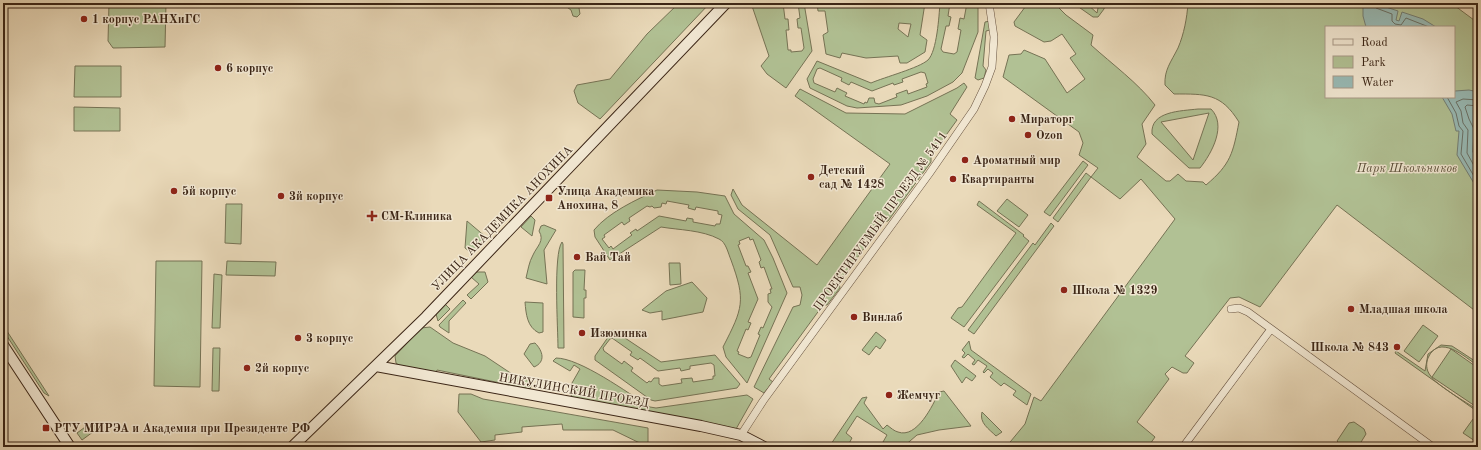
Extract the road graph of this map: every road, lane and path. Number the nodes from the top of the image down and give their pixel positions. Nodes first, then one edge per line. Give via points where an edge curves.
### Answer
1 (726, 3) edge
2 (989, 3) edge
3 (1231, 309) dead end
4 (1271, 329) junction
5 (3, 345) edge
6 (376, 366) junction
7 (741, 435) junction
8 (70, 447) edge
9 (292, 447) edge
10 (764, 447) edge
11 (1183, 447) edge
12 (1433, 447) edge

1 - 6 street, УЛИЦА АКАДЕМИКА АНОХИНА
2 - 7 street, ПРОЕКТИРУЕМЫЙ ПРОЕЗД № 5411 via 994,37 992,67 974,109
3 - 4 street via 1236,307 1245,310
4 - 11 street
4 - 12 street
5 - 8 street
6 - 7 street, НИКУЛИНСКИЙ ПРОЕЗД
6 - 9 street, УЛИЦА АКАДЕМИКА АНОХИНА
7 - 10 street, НИКУЛИНСКИЙ ПРОЕЗД

